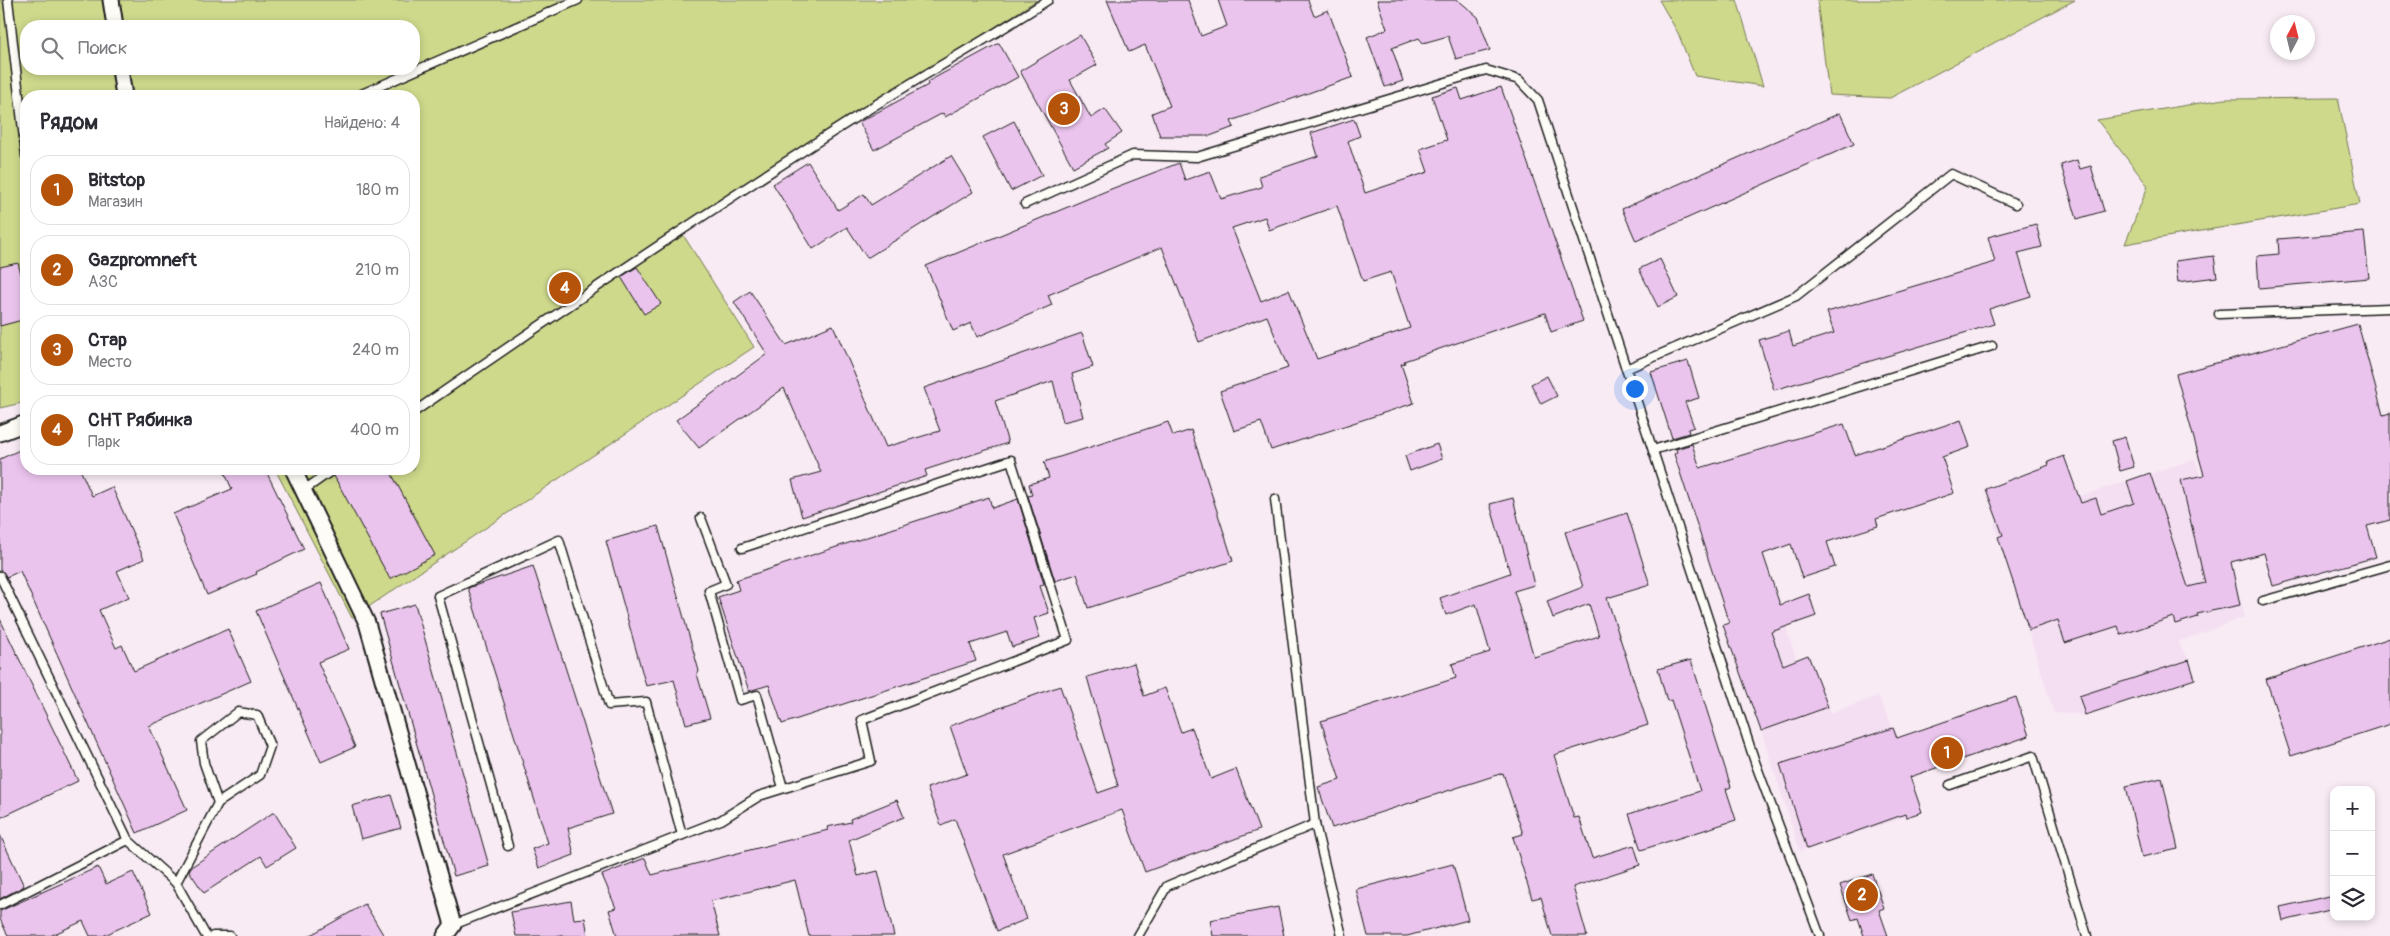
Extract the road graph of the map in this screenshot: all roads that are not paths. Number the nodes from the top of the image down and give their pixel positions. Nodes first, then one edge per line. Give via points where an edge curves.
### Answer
1 (8, 0) edge
2 (111, 0) edge
3 (578, 0) edge
4 (1048, 0) edge
5 (114, 20) edge
6 (420, 69) edge
7 (121, 75) edge
8 (405, 75) edge
9 (123, 90) edge
10 (371, 90) edge
11 (20, 104) edge
12 (1025, 204) dead end
13 (2016, 204) dead end
14 (2390, 308) edge
15 (2219, 314) dead end
16 (1992, 346) dead end
17 (1626, 369) junction
18 (420, 408) edge
19 (20, 425) edge
20 (0, 433) edge
21 (1653, 450) junction
22 (296, 475) edge
23 (325, 475) edge
24 (304, 490) junction
25 (1275, 499) dead end
26 (701, 518) dead end
27 (742, 548) dead end
28 (2390, 565) edge
29 (0, 576) edge
30 (2262, 601) dead end
31 (1950, 785) dead end
32 (784, 788) junction
33 (218, 803) junction
34 (1315, 824) junction
35 (682, 835) junction
36 (128, 840) junction
37 (508, 846) dead end
38 (176, 884) junction
39 (0, 905) edge
40 (449, 931) edge
41 (206, 936) edge
42 (213, 936) edge
43 (230, 936) edge
44 (1138, 936) edge
45 (1342, 936) edge
46 (1820, 936) edge
47 (2087, 936) edge

1 - 11 lane
2 - 5 street
3 - 6 lane
4 - 18 lane via 858,115 659,243
7 - 9 street
8 - 10 lane
12 - 17 lane via 1132,155 1197,157 1486,70 1519,80 1538,100
13 - 17 lane via 1951,174 1796,296
14 - 15 lane
16 - 21 lane
17 - 21 lane
19 - 20 street
21 - 46 lane via 1755,762
22 - 24 street
23 - 24 lane
24 - 40 street via 367,623
25 - 34 lane
26 - 32 lane via 726,584 709,591 740,700 757,695
27 - 32 lane via 1011,460 1068,640 862,720 871,761
28 - 30 lane
29 - 36 lane
31 - 47 lane via 2033,756
32 - 35 lane via 759,796 720,820
33 - 33 lane via 260,775 270,746 257,715 238,712 201,741 204,763
33 - 38 lane
34 - 44 lane via 1167,886
34 - 45 lane
35 - 37 lane via 646,702 609,705 560,540 438,596
35 - 40 lane
36 - 38 lane
36 - 39 lane
38 - 41 lane
42 - 43 lane

